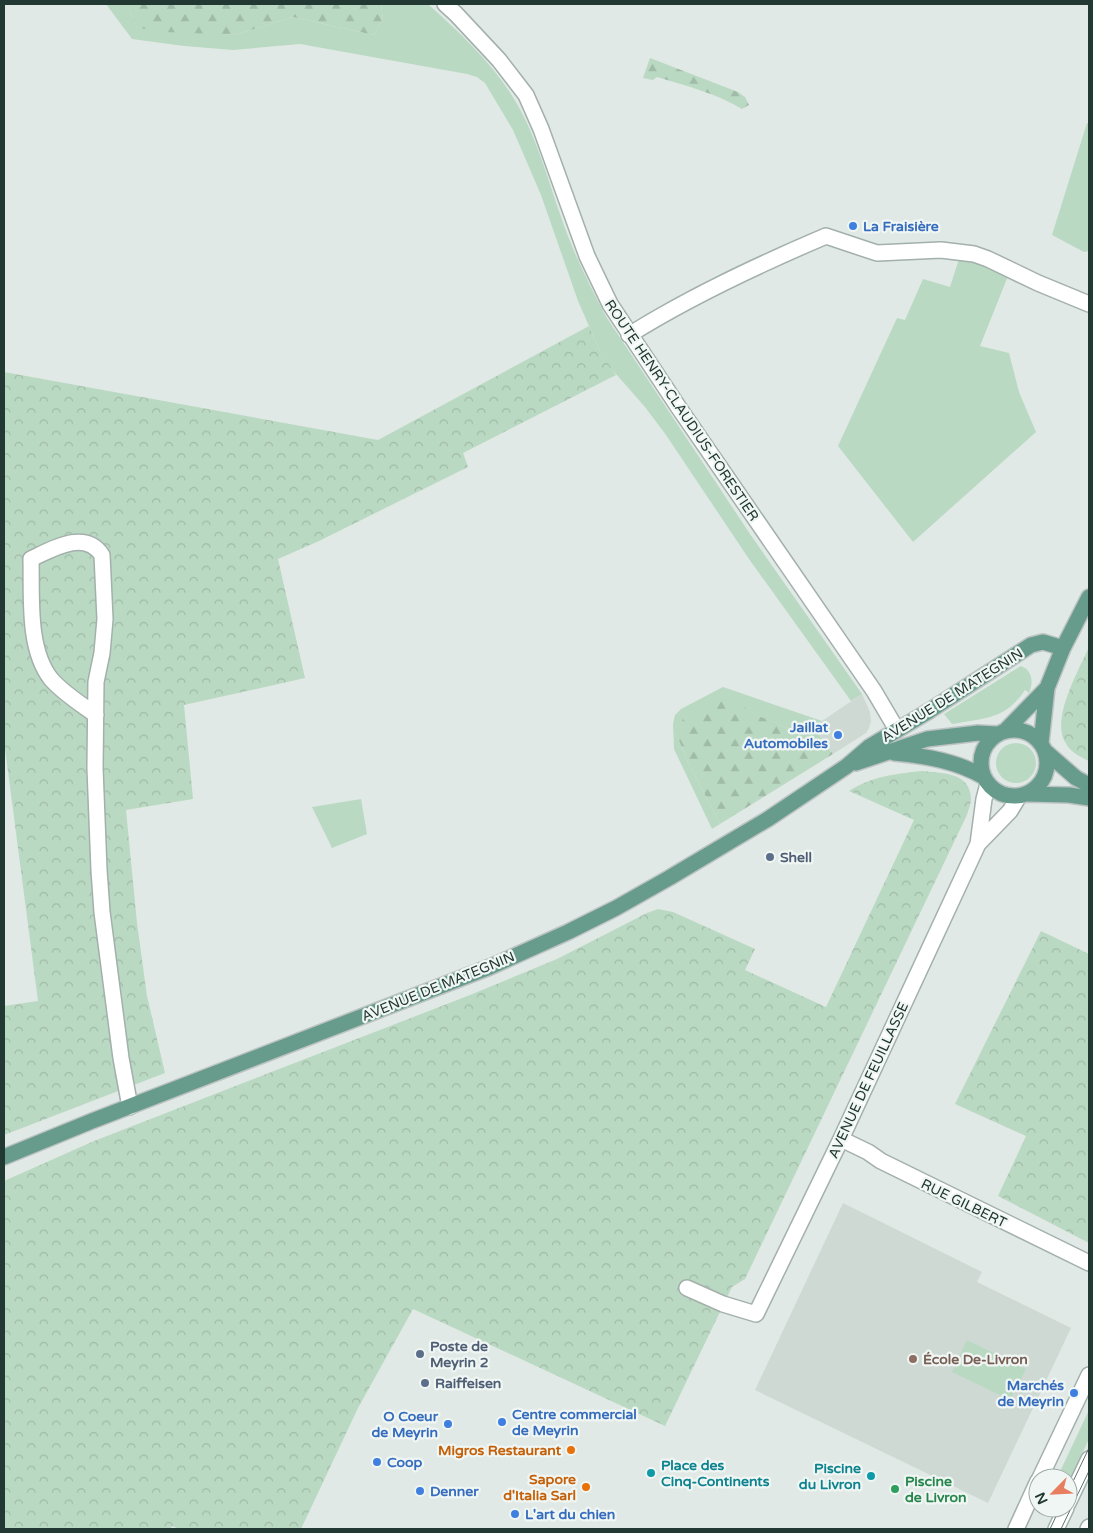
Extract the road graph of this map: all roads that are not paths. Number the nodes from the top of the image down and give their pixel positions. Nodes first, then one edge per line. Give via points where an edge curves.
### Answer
1 (445, 4) edge
2 (1089, 304) edge
3 (629, 335) junction
4 (1089, 597) edge
5 (1062, 648) junction
6 (1046, 688) junction
7 (96, 714) junction
8 (897, 730) junction
9 (1001, 733) junction
10 (1043, 747) junction
11 (891, 752) junction
12 (847, 766) junction
13 (986, 780) junction
14 (1089, 785) edge
15 (1023, 795) junction
16 (1089, 798) edge
17 (978, 844) junction
18 (130, 1107) junction
19 (841, 1139) junction
20 (4, 1157) edge
21 (1089, 1264) edge
22 (688, 1288) dead end
23 (1089, 1375) edge
24 (1089, 1459) edge
25 (1045, 1468) edge
26 (1078, 1483) edge
27 (1028, 1503) edge
28 (1016, 1529) edge

1 - 3 street, ROUTE HENRY-CLAUDIUS-FORESTIER via 499,60 526,95 588,256 610,304
2 - 3 street via 974,254 942,250 877,253 826,236 694,297
3 - 8 street, ROUTE HENRY-CLAUDIUS-FORESTIER via 874,691
4 - 5 main road
5 - 6 main road
5 - 8 main road, AVENUE DE MATEGNIN via 1043,642 1031,646
6 - 9 main road
6 - 10 main road
7 - 7 street via 96,682 104,620 102,555 97,546 89,543 65,543 30,559 33,637 49,677
7 - 18 street via 102,912
8 - 12 main road, AVENUE DE MATEGNIN via 869,747
9 - 10 main road via 1012,730 1028,732
9 - 11 main road, AVENUE DE MATEGNIN via 927,739
9 - 13 main road via 992,738 984,750 981,763
10 - 14 main road via 1076,778
10 - 15 main road via 1048,759 1045,776 1041,784
11 - 12 main road, AVENUE DE MATEGNIN
11 - 13 main road, AVENUE DE MATEGNIN via 943,760 968,768
12 - 18 main road, AVENUE DE MATEGNIN via 707,856 568,932 490,966
13 - 15 main road via 1002,794
13 - 17 street, AVENUE DE FEUILLASSE
15 - 16 main road
15 - 17 street, AVENUE DE FEUILLASSE
17 - 19 street, AVENUE DE FEUILLASSE
18 - 20 main road, AVENUE DE MATEGNIN
19 - 21 street, RUE GILBERT
19 - 22 street, AVENUE DE FEUILLASSE via 756,1314
23 - 25 street
24 - 26 street
27 - 28 street

